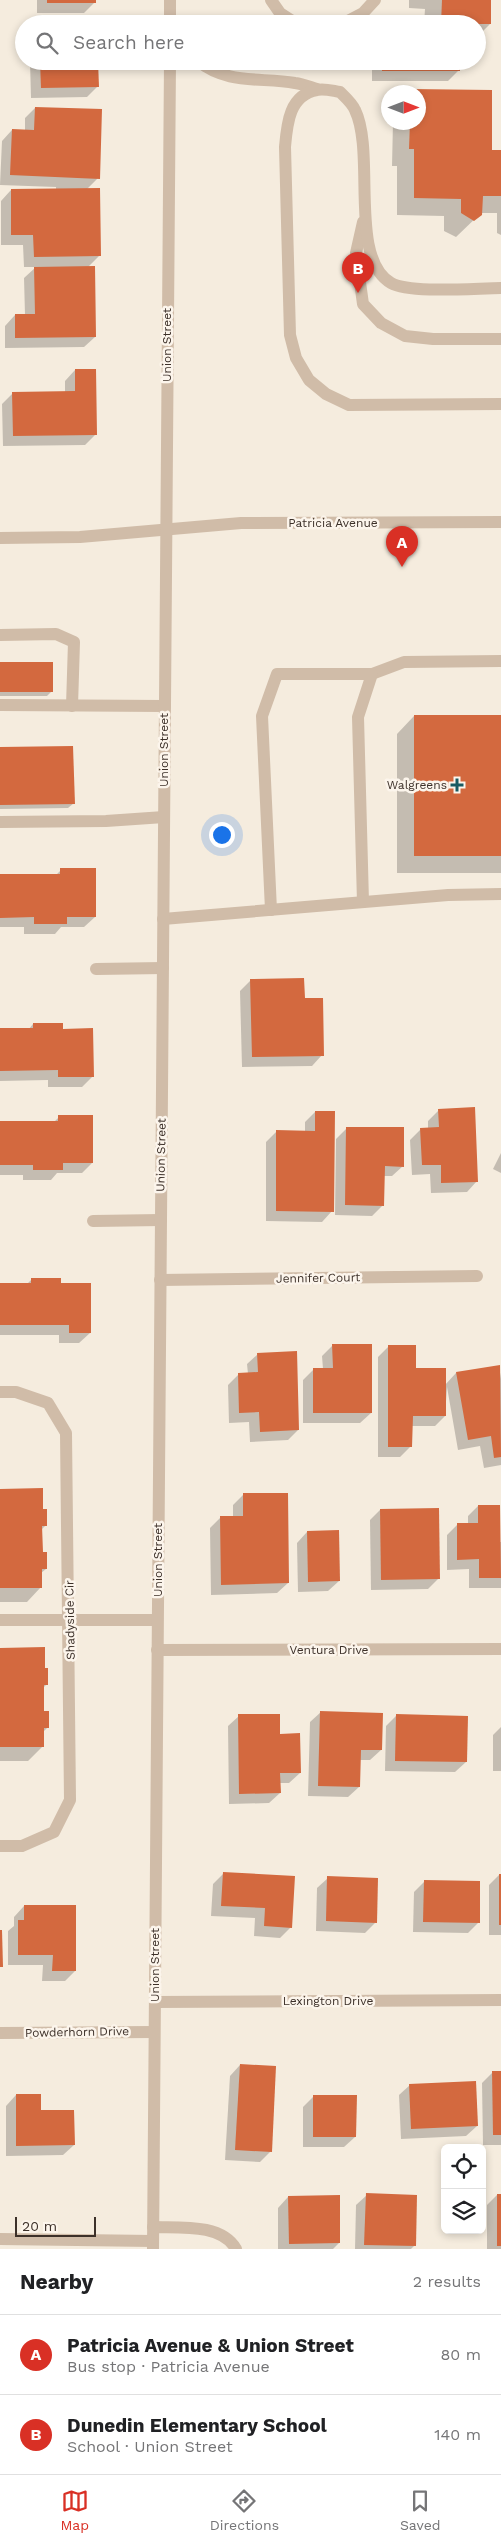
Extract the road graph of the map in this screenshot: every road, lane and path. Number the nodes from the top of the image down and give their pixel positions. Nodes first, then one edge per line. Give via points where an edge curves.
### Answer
1 (170, 0) edge
2 (271, 0) edge
3 (375, 0) edge
4 (170, 15) edge
5 (284, 15) edge
6 (358, 15) edge
7 (170, 70) edge
8 (211, 70) edge
9 (318, 89) junction
10 (364, 214) junction
11 (501, 288) edge
12 (501, 339) edge
13 (501, 404) edge
14 (501, 522) edge
15 (166, 529) junction
16 (0, 538) edge
17 (0, 635) edge
18 (501, 661) edge
19 (372, 674) junction
20 (0, 705) edge
21 (72, 706) junction
22 (165, 706) junction
23 (164, 817) junction
24 (0, 822) edge
25 (501, 894) edge
26 (363, 902) junction
27 (271, 910) junction
28 (163, 919) junction
29 (163, 968) junction
30 (96, 969) dead end
31 (93, 1220) dead end
32 (161, 1220) junction
33 (477, 1276) dead end
34 (160, 1280) junction
35 (0, 1392) edge
36 (0, 1620) edge
37 (70, 1620) junction
38 (157, 1620) junction
39 (501, 1649) edge
40 (157, 1650) junction
41 (0, 1846) edge
42 (501, 2000) edge
43 (155, 2002) junction
44 (154, 2032) junction
45 (0, 2033) edge
46 (153, 2227) junction
47 (0, 2239) edge
48 (42, 2245) edge
49 (153, 2245) edge
50 (236, 2249) edge

1 - 4 street
2 - 5 street
3 - 6 street
7 - 15 street, Union Street
8 - 9 street via 238,79 295,83
9 - 10 street via 340,92 355,109 364,145
9 - 13 street via 299,97 288,117 290,335 296,358 309,380 326,394 349,405
10 - 11 street via 370,251 378,270 391,283 412,289
10 - 12 street via 356,253 363,304 381,324 405,336
14 - 15 street, Patricia Avenue via 241,523
15 - 16 street, Patricia Avenue via 80,537
15 - 22 street, Union Street
17 - 21 street via 56,634 74,642
18 - 19 street via 404,662
19 - 26 street via 358,717
19 - 27 street via 277,674 262,716
20 - 21 street
21 - 22 street
22 - 23 street, Union Street
23 - 24 street
23 - 28 street, Union Street
25 - 26 street
26 - 27 street
27 - 28 street
28 - 29 street, Union Street
29 - 30 street
29 - 32 street, Union Street
31 - 32 street
32 - 34 street, Union Street
33 - 34 street, Jennifer Court
34 - 38 street, Union Street
35 - 37 street, Shadyside Cir via 16,1392 48,1403 66,1433
36 - 37 street
37 - 38 street
37 - 41 street, Shadyside Cir via 70,1800 54,1832 22,1846
38 - 40 street, Union Street
39 - 40 street, Ventura Drive
40 - 43 street, Union Street
42 - 43 street, Lexington Drive
43 - 44 street, Union Street
44 - 45 street, Powderhorn Drive
44 - 46 street, Union Street
46 - 49 street, Union Street
46 - 50 street via 217,2232
47 - 48 street
48 - 49 street

